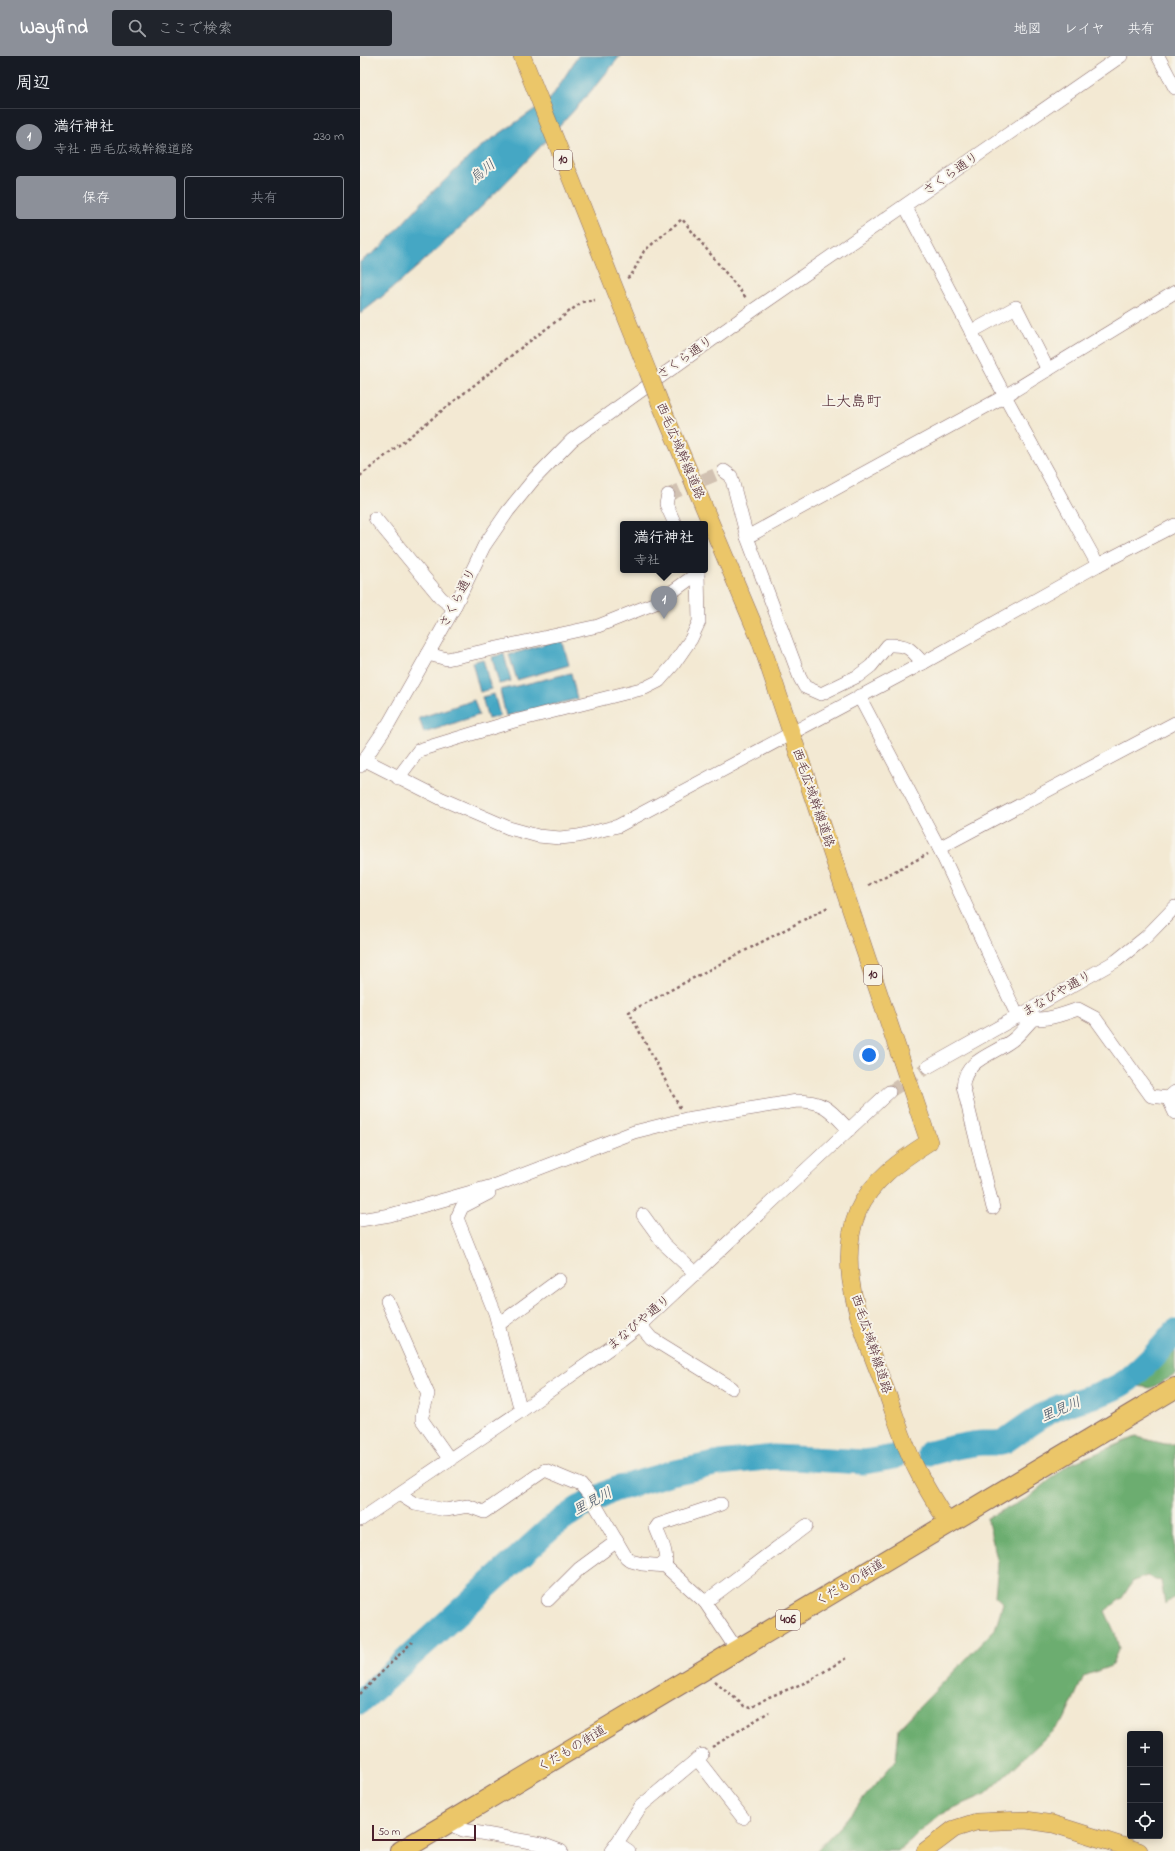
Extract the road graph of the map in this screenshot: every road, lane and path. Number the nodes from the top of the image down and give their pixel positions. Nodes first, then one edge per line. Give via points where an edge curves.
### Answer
1 (522, 56) edge
2 (1121, 56) edge
3 (1158, 56) edge
4 (1175, 88) edge
5 (905, 206) junction
6 (627, 279) dead end
7 (1175, 292) edge
8 (595, 300) dead end
9 (755, 309) junction
10 (971, 332) junction
11 (1048, 370) junction
12 (1005, 396) junction
13 (724, 471) dead end
14 (360, 476) edge
15 (668, 495) dead end
16 (375, 518) dead end
17 (674, 521) edge
18 (1175, 525) edge
19 (747, 537) junction
20 (1098, 565) junction
21 (696, 573) edge
22 (697, 573) edge
23 (454, 608) junction
24 (428, 654) junction
25 (923, 663) junction
26 (859, 696) junction
27 (1175, 723) edge
28 (791, 733) junction
29 (362, 763) edge
30 (398, 778) junction
31 (939, 848) junction
32 (868, 885) dead end
33 (828, 907) dead end
34 (1175, 907) edge
35 (1018, 1017) junction
36 (1032, 1020) junction
37 (928, 1067) tunnel mouth
38 (889, 1092) tunnel mouth
39 (1171, 1095) edge
40 (1175, 1113) edge
41 (686, 1119) junction
42 (849, 1130) junction
43 (496, 1185) junction
44 (993, 1208) dead end
45 (643, 1215) dead end
46 (360, 1220) edge
47 (696, 1274) junction
48 (558, 1280) dead end
49 (387, 1301) dead end
50 (498, 1325) junction
51 (640, 1325) junction
52 (732, 1388) dead end
53 (1175, 1388) edge
54 (521, 1411) junction
55 (450, 1460) junction
56 (399, 1494) junction
57 (721, 1504) dead end
58 (360, 1520) edge
59 (949, 1525) junction
60 (806, 1526) dead end
61 (617, 1541) junction
62 (665, 1566) junction
63 (548, 1600) dead end
64 (705, 1602) junction
65 (412, 1642) dead end
66 (737, 1650) junction
67 (846, 1658) dead end
68 (703, 1670) junction
69 (360, 1694) edge
70 (770, 1712) dead end
71 (700, 1757) junction
72 (743, 1818) dead end
73 (450, 1821) junction
74 (614, 1847) edge
75 (401, 1851) edge
76 (561, 1851) edge
77 (630, 1851) edge
78 (925, 1851) edge
79 (1139, 1851) edge

1 - 28 main road, 西毛広域幹線道路 / 10, bridge via 660,403 760,640
2 - 5 street, さくら通り
3 - 4 street
5 - 9 street, さくら通り
5 - 10 street
6 - 9 path via 644,251 682,219
7 - 11 street
8 - 14 path via 582,302 528,342
9 - 23 street, さくら通り via 572,440 534,478 508,510 484,546
10 - 11 street via 1016,307
10 - 12 street
11 - 12 street
12 - 19 street
12 - 20 street
13 - 19 street via 731,476
15 - 17 street via 666,504
16 - 23 street via 441,598
18 - 20 street
19 - 25 street via 805,687 821,694 858,676 871,666 888,645 902,644
20 - 25 street
21 - 24 street via 658,602 598,626 447,659
22 - 30 street via 699,622 691,639 659,681 645,688 511,722 418,750
23 - 24 street, さくら通り
24 - 29 street, さくら通り via 389,723
25 - 26 street
26 - 28 street
26 - 31 street
27 - 31 street
28 - 30 street via 618,826 578,836 538,836 509,828
28 - 59 main road, 西毛広域幹線道路 / 10 via 928,1142 906,1156 867,1196 858,1211 851,1236 850,1266 854,1301 901,1432 917,1472
29 - 30 street
31 - 32 path
31 - 35 street
33 - 41 path via 629,1012
34 - 35 street, まなびや通り via 1146,938 1116,961
35 - 36 street
35 - 37 street, まなびや通り
36 - 39 street via 1044,1020 1078,1009 1085,1012 1095,1018 1151,1096
36 - 44 street via 1015,1038 973,1064 963,1078 962,1086
38 - 42 street, まなびや通り
39 - 40 street
41 - 42 street via 797,1100 812,1101 823,1105
41 - 43 street via 634,1132
42 - 47 street, まなびや通り
43 - 46 street via 390,1215
43 - 50 street via 488,1193 462,1207 458,1212 458,1218
45 - 47 street via 664,1244
47 - 51 street, まなびや通り
48 - 50 street
49 - 55 street via 428,1394 422,1420
50 - 54 street
51 - 52 street via 651,1338
51 - 54 street, まなびや通り
53 - 59 highway, くだもの街道 / 406
54 - 55 street, まなびや通り
55 - 56 street, まなびや通り
56 - 58 street, まなびや通り
56 - 61 street via 415,1504 446,1510 468,1506 484,1512 545,1470 581,1485
57 - 62 street via 658,1525 656,1528 666,1551
59 - 66 highway, くだもの街道 / 406
60 - 64 street
61 - 62 street via 631,1561
61 - 63 street via 578,1569
62 - 64 street
64 - 66 street
65 - 69 path
66 - 68 highway, くだもの街道 / 406
67 - 68 path via 809,1681 769,1697 750,1708 744,1706
68 - 73 highway, くだもの街道 / 406
70 - 71 path via 708,1749
71 - 72 street
71 - 74 street via 641,1806
73 - 75 highway, くだもの街道 / 406
73 - 76 street via 464,1830 542,1844
74 - 77 street
78 - 79 main road via 954,1828 976,1822 1026,1820 1053,1824

